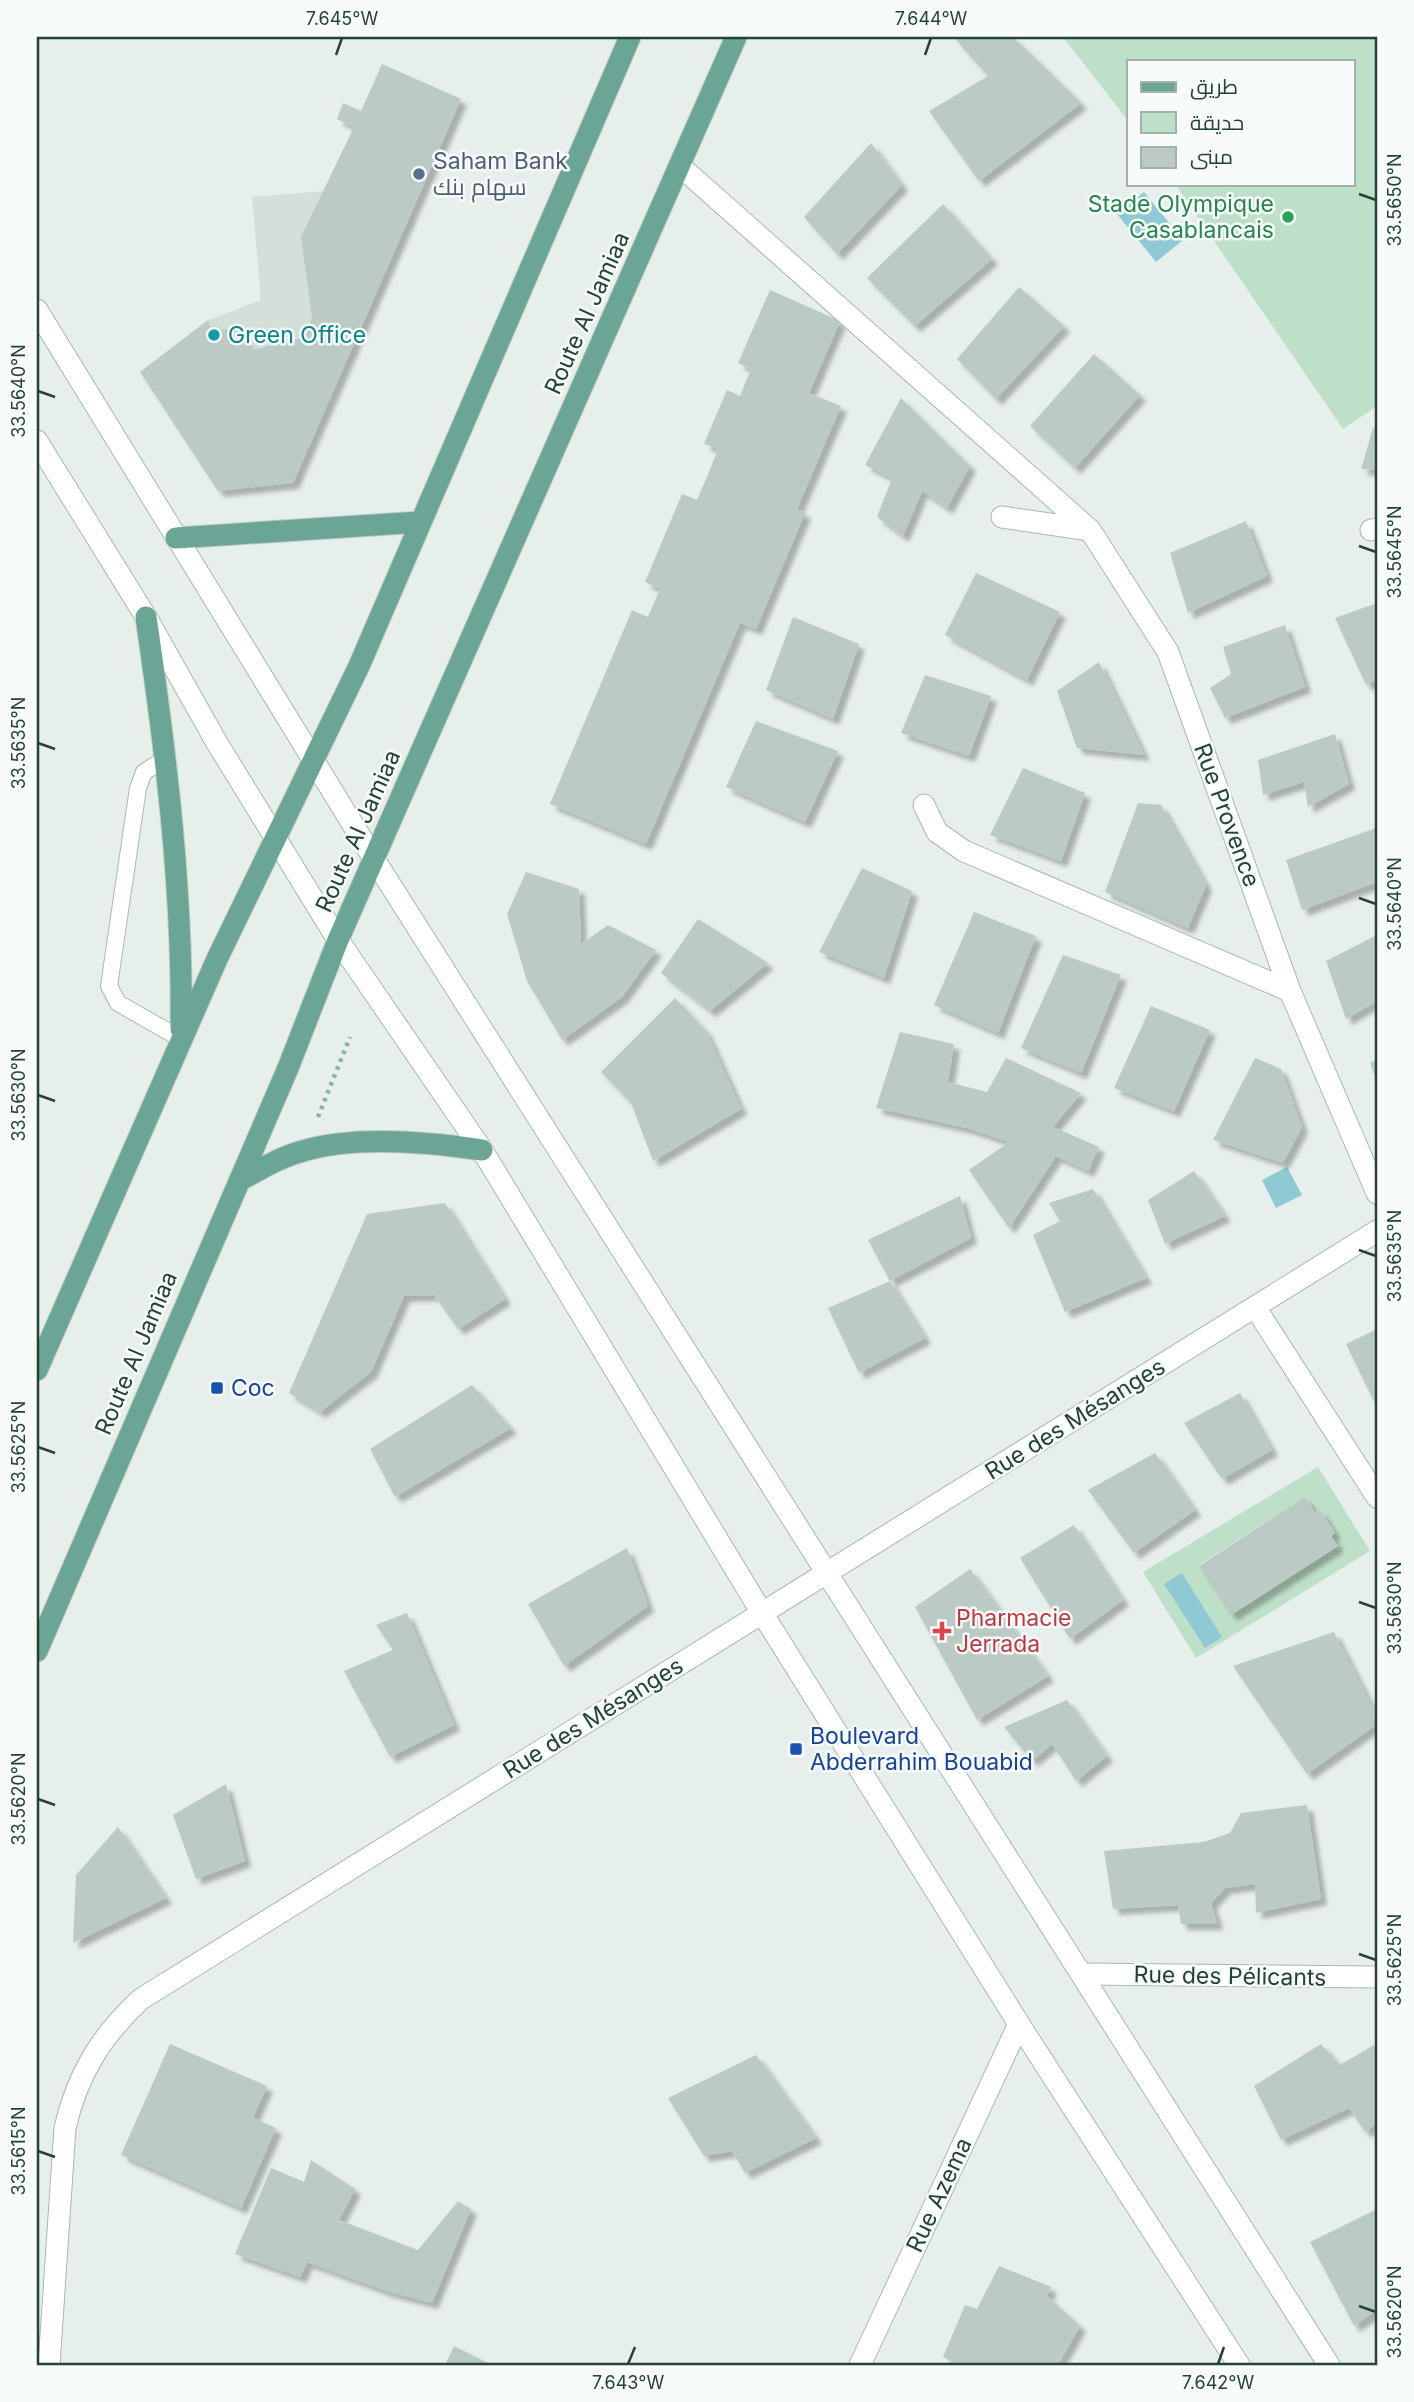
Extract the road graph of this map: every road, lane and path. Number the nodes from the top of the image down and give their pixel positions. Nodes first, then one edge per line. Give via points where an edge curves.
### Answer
1 (630, 37) edge
2 (736, 37) edge
3 (680, 166) junction
4 (37, 310) edge
5 (37, 441) edge
6 (1002, 517) dead end
7 (420, 522) junction
8 (1090, 530) junction
9 (176, 537) junction
10 (146, 617) junction
11 (167, 758) junction
12 (314, 764) junction
13 (924, 805) dead end
14 (275, 839) junction
15 (374, 859) junction
16 (338, 940) junction
17 (1290, 991) junction
18 (350, 1037) dead end
19 (181, 1039) junction
20 (304, 1150) junction
21 (482, 1150) junction
22 (239, 1181) junction
23 (1377, 1193) edge
24 (1377, 1231) edge
25 (1255, 1307) junction
26 (37, 1370) edge
27 (1377, 1497) edge
28 (829, 1572) junction
29 (762, 1614) junction
30 (37, 1651) edge
31 (1084, 1974) junction
32 (1377, 1977) edge
33 (1019, 2024) junction
34 (49, 2365) edge
35 (860, 2365) edge
36 (1239, 2365) edge
37 (1329, 2365) edge

1 - 7 main road
2 - 3 main road, Route Al Jamiaa
3 - 8 street, Rue Provence
3 - 15 main road, Route Al Jamiaa
4 - 9 street
5 - 10 street
6 - 8 street
7 - 9 main road
7 - 12 main road
8 - 17 street, Rue Provence via 1168,652
9 - 12 street
10 - 11 main road
10 - 14 street
11 - 19 main road via 178,878
11 - 19 lane via 144,772 138,788 109,986 118,1003
12 - 14 main road
12 - 15 street
13 - 17 street via 937,832 964,851
14 - 16 street
14 - 19 main road
15 - 16 main road, Route Al Jamiaa
15 - 28 street
16 - 21 street
16 - 22 main road, Route Al Jamiaa
17 - 23 street, Rue Provence
18 - 20 path
19 - 26 main road
20 - 21 main road via 394,1142
20 - 22 main road
21 - 29 street
22 - 30 main road, Route Al Jamiaa
24 - 25 street, Rue des Mésanges
25 - 27 street
25 - 28 street, Rue des Mésanges
28 - 29 street, Rue des Mésanges
28 - 31 street
29 - 33 street
29 - 34 street, Rue des Mésanges via 141,2000 117,2021 85,2069 65,2128
31 - 32 street, Rue des Pélicants
31 - 37 street
33 - 35 street, Rue Azema
33 - 36 street

